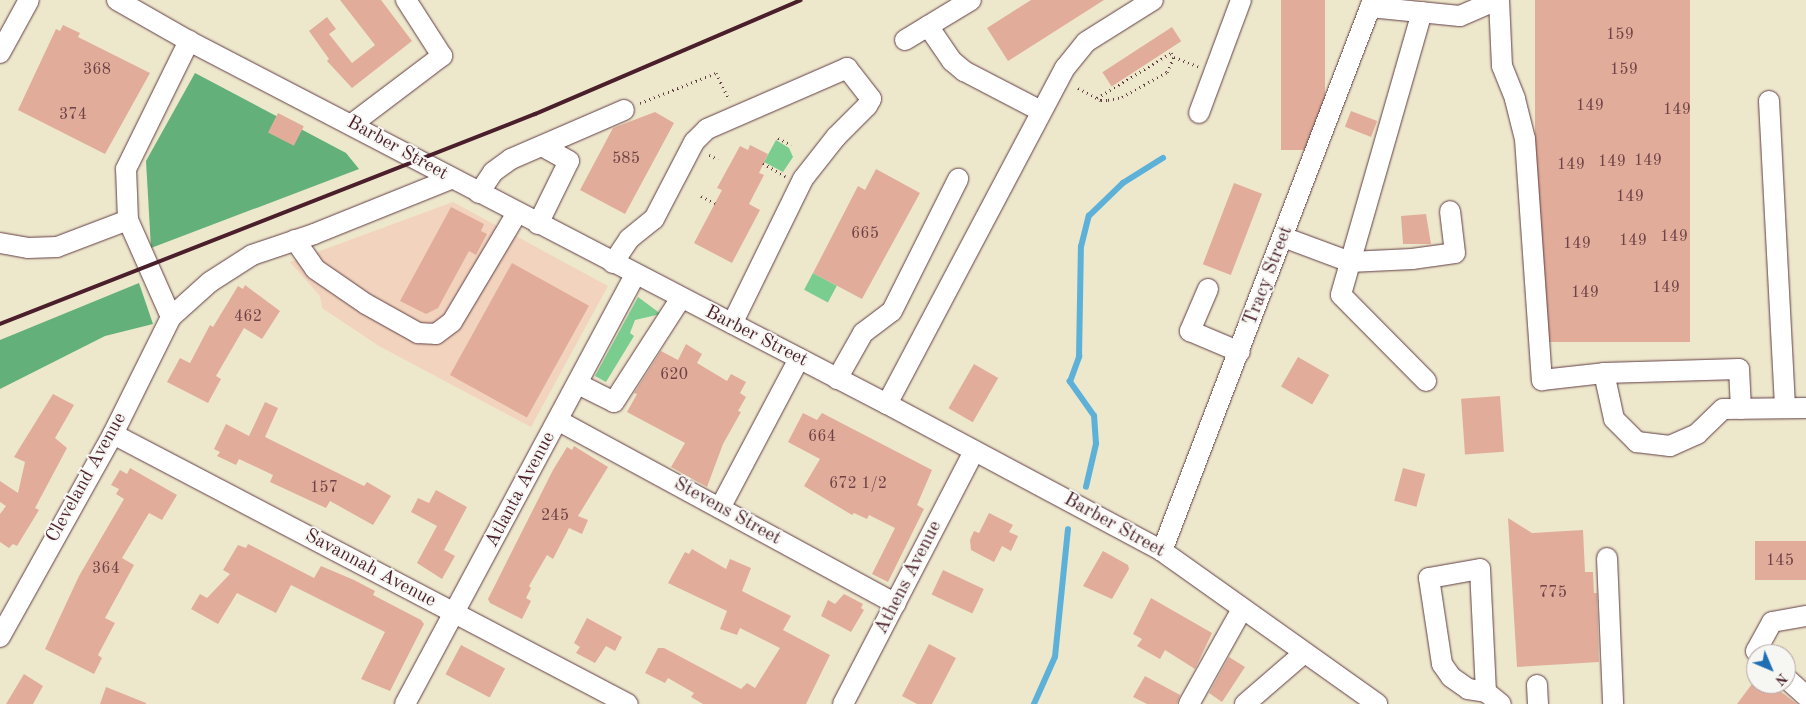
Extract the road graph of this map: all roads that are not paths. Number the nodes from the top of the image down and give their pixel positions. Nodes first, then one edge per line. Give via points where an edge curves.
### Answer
1 (29, 0) edge
2 (406, 0) edge
3 (971, 0) edge
4 (1153, 0) edge
5 (1241, 0) edge
6 (1498, 0) edge
7 (132, 3) edge
8 (1372, 4) edge
9 (1422, 12) junction
10 (928, 26) junction
11 (905, 40) dead end
12 (189, 41) junction
13 (0, 53) edge
14 (1768, 101) dead end
15 (624, 110) road end
16 (1041, 111) junction
17 (1199, 112) dead end
18 (352, 124) junction
19 (542, 146) junction
20 (452, 179) junction
21 (958, 179) dead end
22 (478, 193) junction
23 (1450, 211) dead end
24 (517, 213) junction
25 (128, 220) junction
26 (538, 224) junction
27 (1283, 237) junction
28 (295, 240) junction
29 (0, 243) edge
30 (1350, 262) junction
31 (613, 263) junction
32 (635, 275) junction
33 (1208, 289) dead end
34 (681, 298) junction
35 (170, 317) junction
36 (732, 324) junction
37 (1240, 352) junction
38 (799, 359) junction
39 (1604, 374) junction
40 (837, 379) junction
41 (1426, 381) dead end
42 (578, 384) junction
43 (887, 404) junction
44 (1785, 408) junction
45 (1806, 408) edge
46 (1740, 409) junction
47 (559, 420) junction
48 (113, 434) junction
49 (974, 451) junction
50 (720, 508) junction
51 (1162, 551) junction
52 (1608, 558) dead end
53 (896, 604) junction
54 (1242, 609) junction
55 (455, 614) junction
56 (1806, 616) edge
57 (0, 637) edge
58 (1760, 644) edge
59 (1304, 653) junction
60 (1796, 687) edge
61 (1806, 696) edge
62 (1493, 698) edge
63 (1366, 701) edge
64 (405, 704) edge
65 (628, 704) edge
66 (843, 704) edge
67 (1189, 704) edge
68 (1245, 704) edge
69 (1613, 704) edge

1 - 13 street
2 - 18 street via 442,56
3 - 10 street
4 - 16 street via 1086,42 1066,68
5 - 17 street
6 - 9 street via 1460,16
6 - 39 street via 1502,66 1525,139 1542,380
7 - 12 street, Barber Street
8 - 9 street
8 - 27 street, Tracy Street
9 - 30 street
10 - 11 street
10 - 16 street via 952,61 964,71
12 - 18 street, Barber Street
12 - 25 street via 126,169
14 - 44 street
15 - 19 street
16 - 43 street
18 - 20 street, Barber Street
19 - 22 street via 511,159 493,172
19 - 26 street via 569,161
20 - 22 street, Barber Street
20 - 28 street, Cleveland Avenue
21 - 40 street via 892,311 863,333
22 - 24 street, Barber Street
23 - 30 street via 1455,253 1412,260
24 - 26 street, Barber Street
24 - 28 street via 452,322 436,334 418,332 366,304 315,269
25 - 29 street via 58,247 28,248
25 - 35 street
26 - 31 street, Barber Street
27 - 30 street
27 - 37 street, Tracy Street
28 - 35 street, Cleveland Avenue via 252,254 210,282
30 - 41 street via 1341,295
31 - 32 street, Barber Street
31 - 36 street via 629,239 654,219 694,142 707,129 847,68 870,99 867,106 836,137 803,178
32 - 34 street, Barber Street
32 - 42 street, Atlanta Avenue
33 - 37 street via 1190,331
34 - 36 street, Barber Street
34 - 42 street via 614,402
35 - 48 street, Cleveland Avenue
36 - 38 street, Barber Street
37 - 51 street, Tracy Street
38 - 40 street, Barber Street
38 - 50 street
39 - 46 street via 1739,368
39 - 46 street via 1614,419 1638,442 1670,446 1697,434 1723,409
40 - 43 street, Barber Street
42 - 47 street, Atlanta Avenue
43 - 49 street, Barber Street
44 - 45 street
44 - 46 street
47 - 50 street, Stevens Street
47 - 55 street, Atlanta Avenue
48 - 55 street, Savannah Avenue
48 - 57 street, Cleveland Avenue
49 - 51 street, Barber Street
49 - 53 street, Athens Avenue
50 - 53 street, Stevens Street
51 - 54 street, Barber Street
52 - 69 street
53 - 66 street, Athens Avenue
54 - 59 street, Barber Street
54 - 67 street
55 - 64 street, Atlanta Avenue
55 - 65 street, Savannah Avenue
56 - 58 street via 1772,622
59 - 63 street, Barber Street
59 - 68 street
60 - 61 street
62 - 62 street via 1468,689 1451,677 1442,664 1429,578 1480,569

